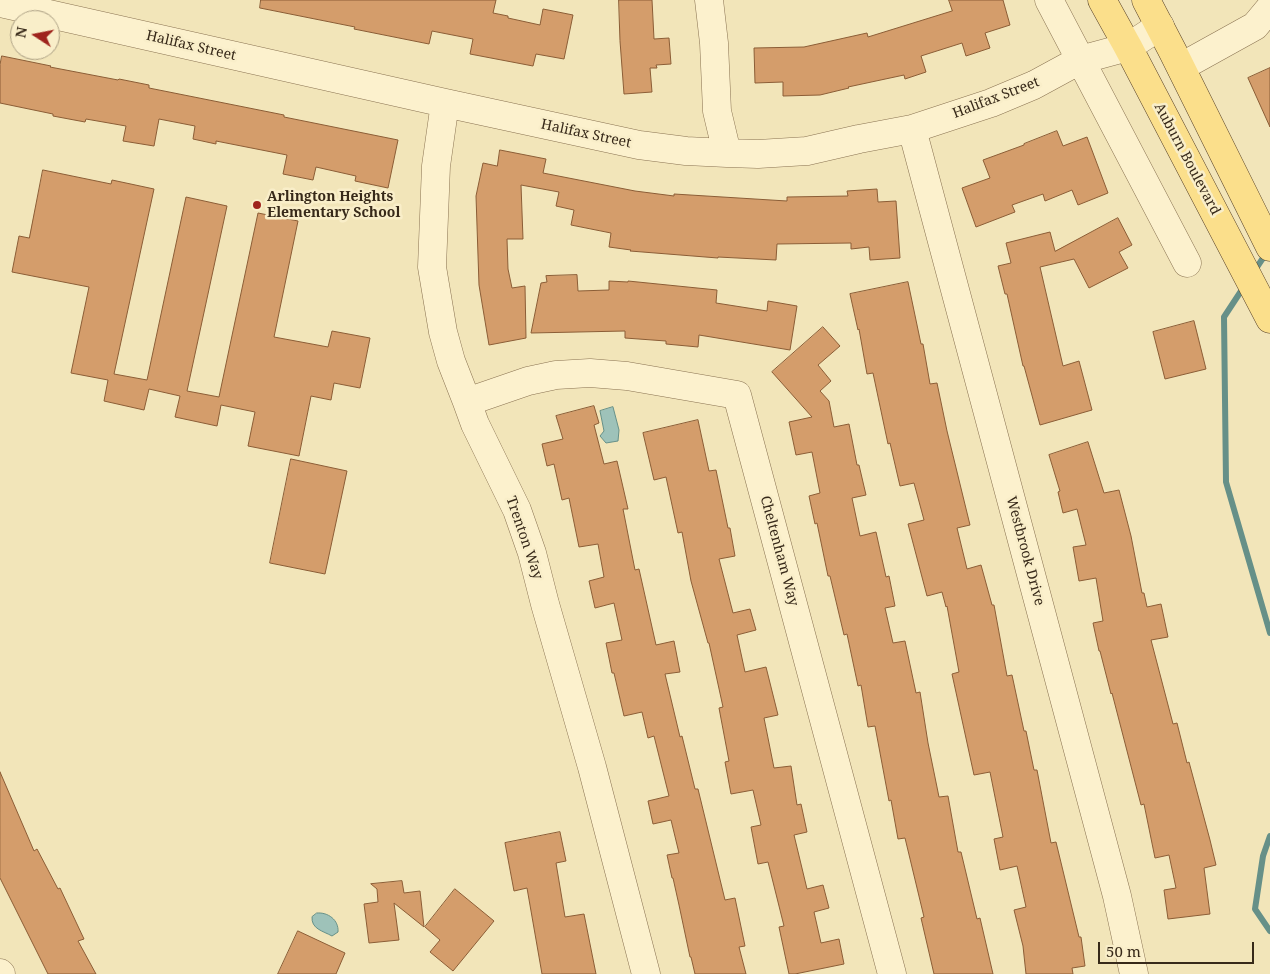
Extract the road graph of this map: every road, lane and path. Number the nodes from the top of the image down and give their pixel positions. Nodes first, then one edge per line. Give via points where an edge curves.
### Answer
1 (710, 0) edge
2 (1049, 0) edge
3 (1102, 0) edge
4 (1146, 0) edge
5 (0, 3) edge
6 (1270, 8) edge
7 (1160, 26) junction
8 (1128, 47) junction
9 (1080, 60) junction
10 (1181, 68) junction
11 (446, 103) junction
12 (912, 129) junction
13 (727, 153) junction
14 (1266, 240) edge
15 (1187, 263) dead end
16 (1270, 319) edge
17 (467, 402) junction
18 (646, 974) edge
19 (892, 974) edge
20 (1134, 974) edge

1 - 13 street via 717,111
2 - 9 street
3 - 8 main road, Auburn Boulevard
4 - 7 main road
5 - 11 street, Halifax Street
6 - 10 street via 1255,26
7 - 8 street, Halifax Street
7 - 10 main road
8 - 9 street, Halifax Street
8 - 16 main road, Auburn Boulevard
9 - 12 street, Halifax Street via 991,103
9 - 15 street
10 - 14 main road
11 - 13 street, Halifax Street via 638,145
11 - 17 street, Trenton Way via 436,166 432,267 443,332
12 - 13 street, Halifax Street via 806,152
12 - 20 street, Westbrook Drive via 1114,886
17 - 18 street, Trenton Way via 517,510 532,553
17 - 19 street, Cheltenham Way via 528,381 590,373 627,376 737,395

